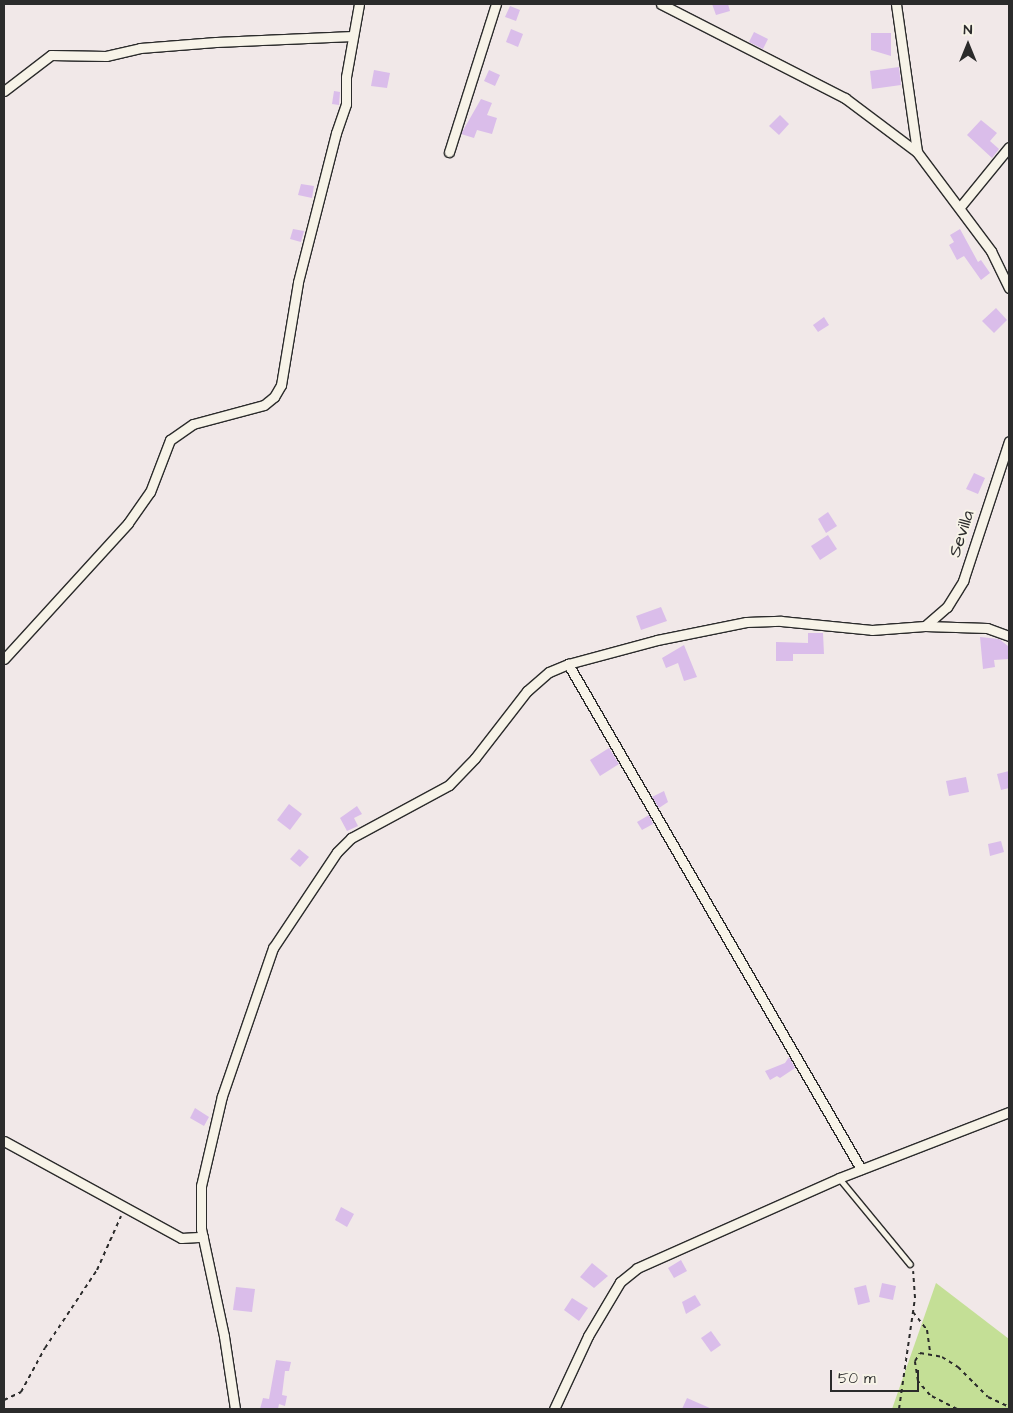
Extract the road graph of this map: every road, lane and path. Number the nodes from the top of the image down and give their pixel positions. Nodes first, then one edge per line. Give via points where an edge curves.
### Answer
1 (359, 4) edge
2 (496, 4) edge
3 (662, 4) edge
4 (896, 4) edge
5 (353, 36) junction
6 (4, 91) edge
7 (1009, 147) edge
8 (448, 152) dead end
9 (917, 152) junction
10 (960, 208) junction
11 (1009, 288) edge
12 (1009, 441) edge
13 (925, 626) junction
14 (1009, 636) edge
15 (4, 659) edge
16 (568, 664) junction
17 (1009, 1112) edge
18 (4, 1141) edge
19 (861, 1169) junction
20 (839, 1178) junction
21 (126, 1207) junction
22 (203, 1237) junction
23 (910, 1264) joint
24 (912, 1312) junction
25 (930, 1352) junction
26 (4, 1400) edge
27 (1009, 1407) edge
28 (235, 1409) edge
29 (554, 1409) edge
30 (899, 1409) edge
31 (957, 1409) edge

1 - 5 street
2 - 8 street
3 - 9 street via 845,98
4 - 9 street
5 - 6 street via 140,48 106,56 51,55
5 - 15 street via 346,77 346,104 298,282 286,370 274,397 251,410 193,424 170,440 150,492 128,523
7 - 10 street
9 - 10 street
10 - 11 street via 991,251
12 - 13 street, Sevilla via 964,581 947,607
13 - 14 street via 987,628
13 - 16 street via 872,630 781,621 746,622 657,640
16 - 19 street
16 - 22 street via 550,672 527,691 475,758 448,785 351,838 337,852 273,948 222,1096 201,1186
17 - 19 street
18 - 21 street
19 - 20 street
20 - 23 lane
20 - 29 street via 637,1268 620,1282 592,1328
21 - 22 street via 181,1238
21 - 26 path via 97,1270 45,1348 22,1392
22 - 28 street via 224,1336
23 - 24 path via 916,1289
24 - 25 path via 927,1330
24 - 30 path
25 - 27 path via 958,1367 988,1397
25 - 31 path via 920,1352 915,1361 918,1381 930,1395

